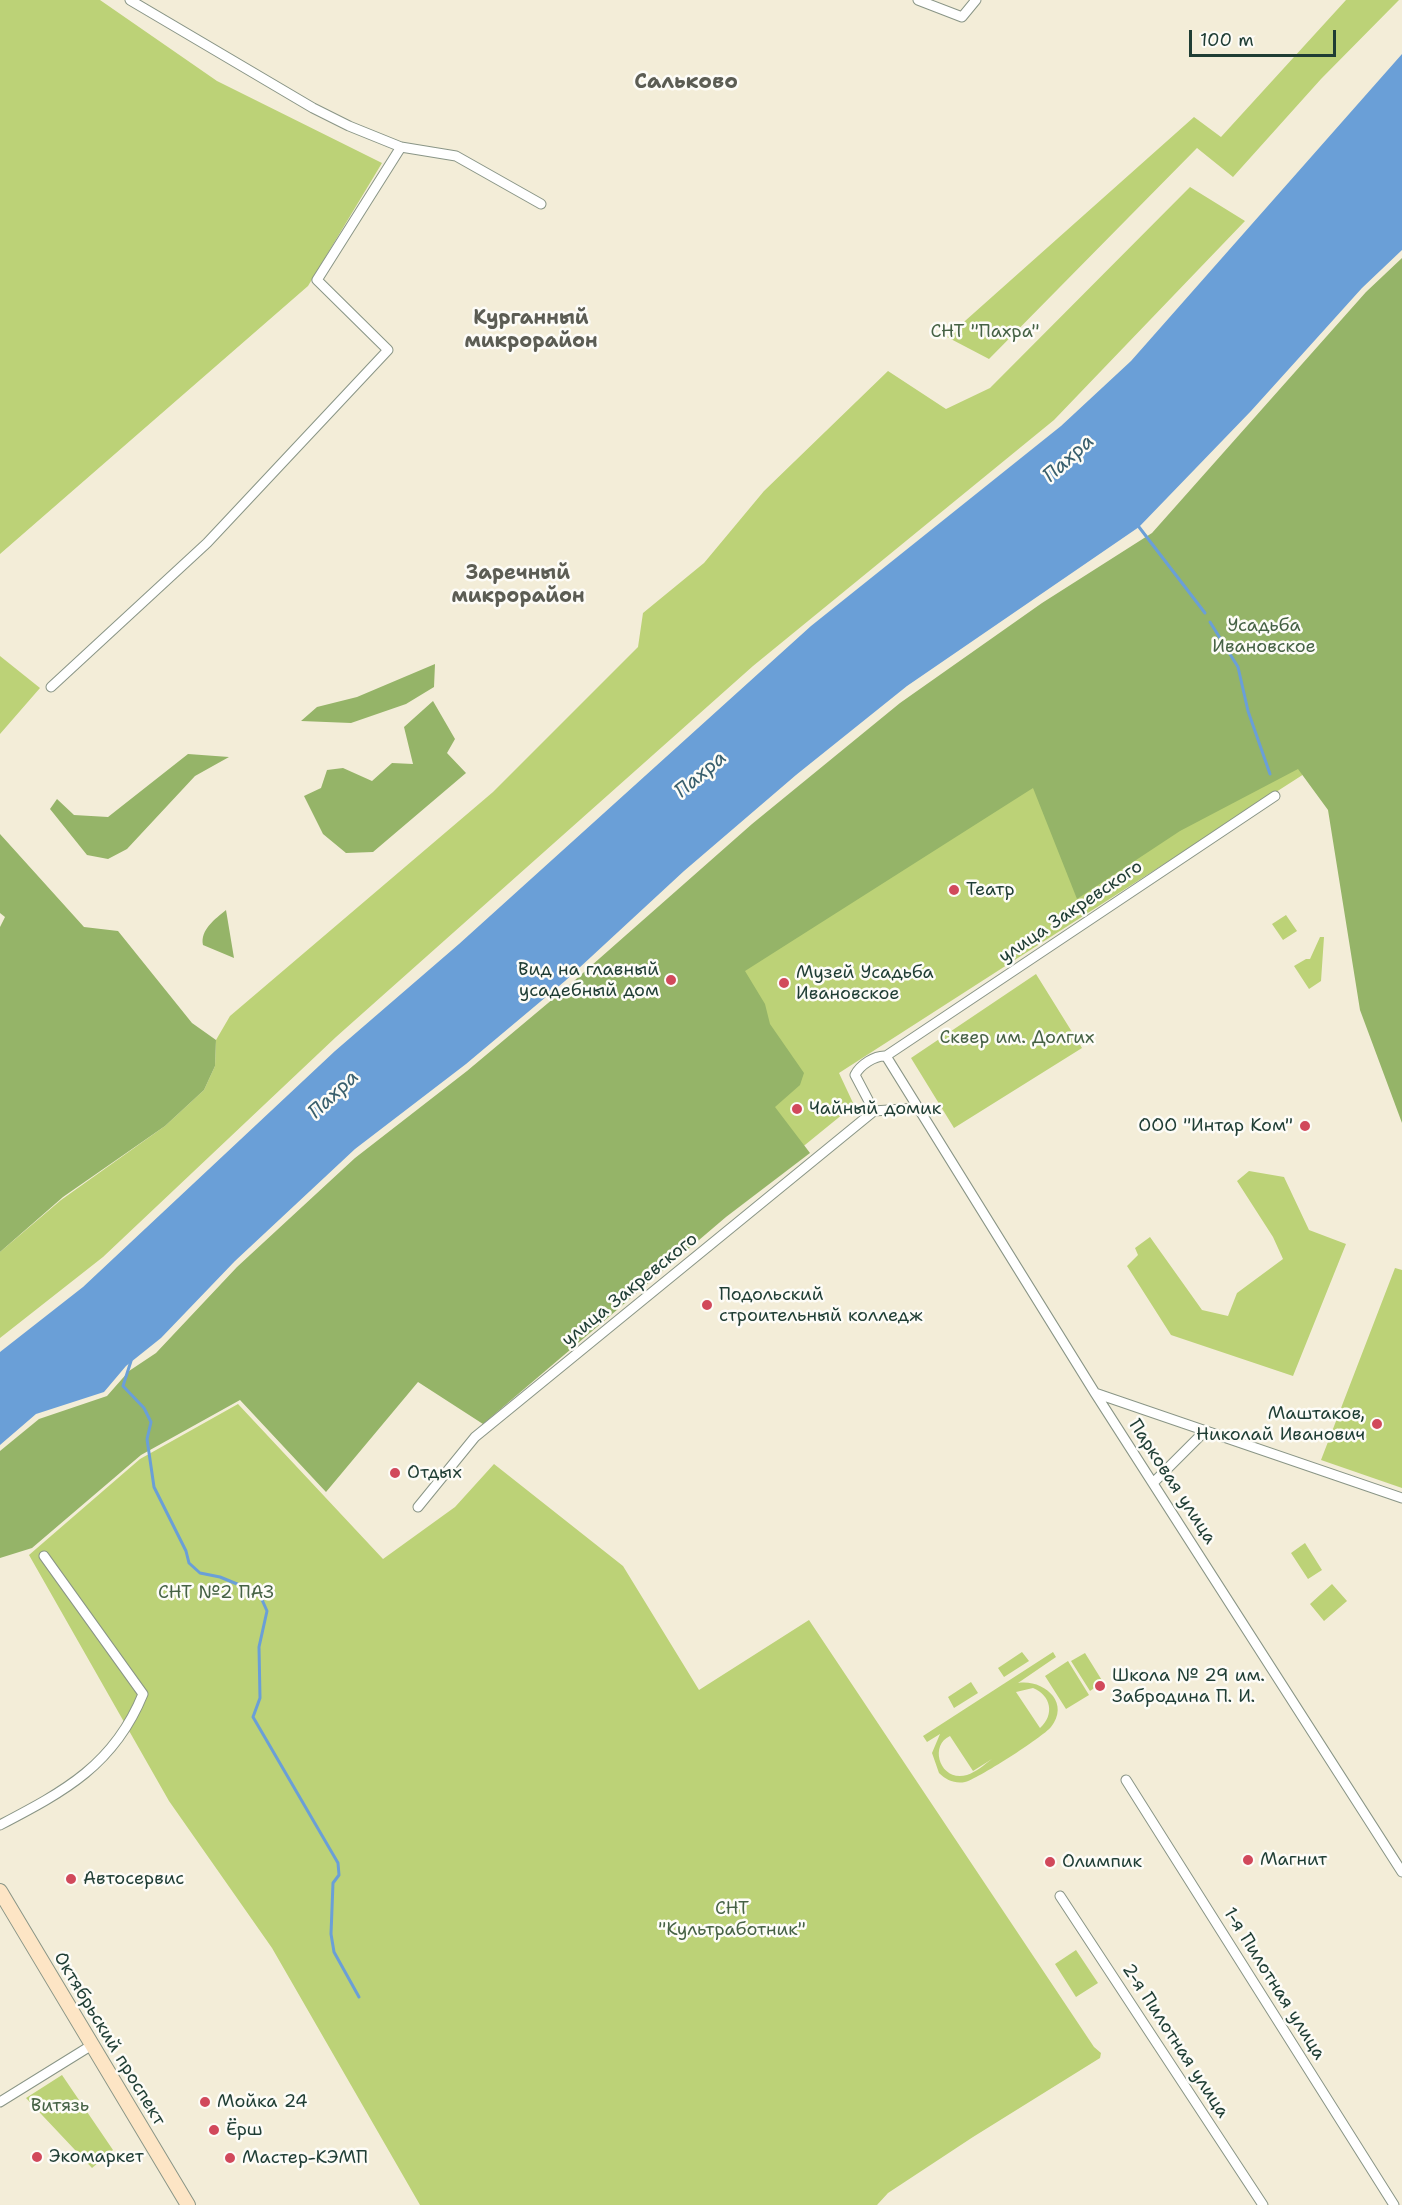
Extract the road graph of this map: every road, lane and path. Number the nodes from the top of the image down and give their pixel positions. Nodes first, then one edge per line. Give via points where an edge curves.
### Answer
1 (130, 0) edge
2 (918, 0) edge
3 (976, 0) edge
4 (401, 147) junction
5 (541, 204) dead end
6 (51, 687) dead end
7 (1275, 796) dead end
8 (886, 1056) junction
9 (917, 1108) junction
10 (874, 1111) junction
11 (1095, 1393) junction
12 (1204, 1432) junction
13 (1153, 1483) junction
14 (1402, 1498) edge
15 (418, 1508) dead end
16 (44, 1556) dead end
17 (1126, 1780) dead end
18 (0, 1825) edge
19 (1402, 1872) edge
20 (0, 1891) edge
21 (1060, 1896) dead end
22 (92, 2045) junction
23 (0, 2102) edge
24 (188, 2205) edge
25 (1263, 2205) edge
26 (1395, 2205) edge

1 - 4 street via 313,108
2 - 3 street via 962,17
4 - 5 street via 456,156
4 - 6 street via 317,280 388,350 207,543
7 - 8 street, улица Закревского
8 - 9 street, Парковая улица
8 - 10 street via 879,1055 858,1068 855,1075
9 - 10 street
9 - 11 street, Парковая улица
10 - 15 street, улица Закревского via 476,1437
11 - 12 street
11 - 13 street, Парковая улица
12 - 13 street
12 - 14 street
13 - 19 street, Парковая улица
16 - 18 street via 143,1694 134,1717 84,1777
17 - 26 street, 1-я Пилотная улица
20 - 22 main road, Октябрьский проспект
21 - 25 street, 2-я Пилотная улица
22 - 23 street
22 - 24 main road, Октябрьский проспект

